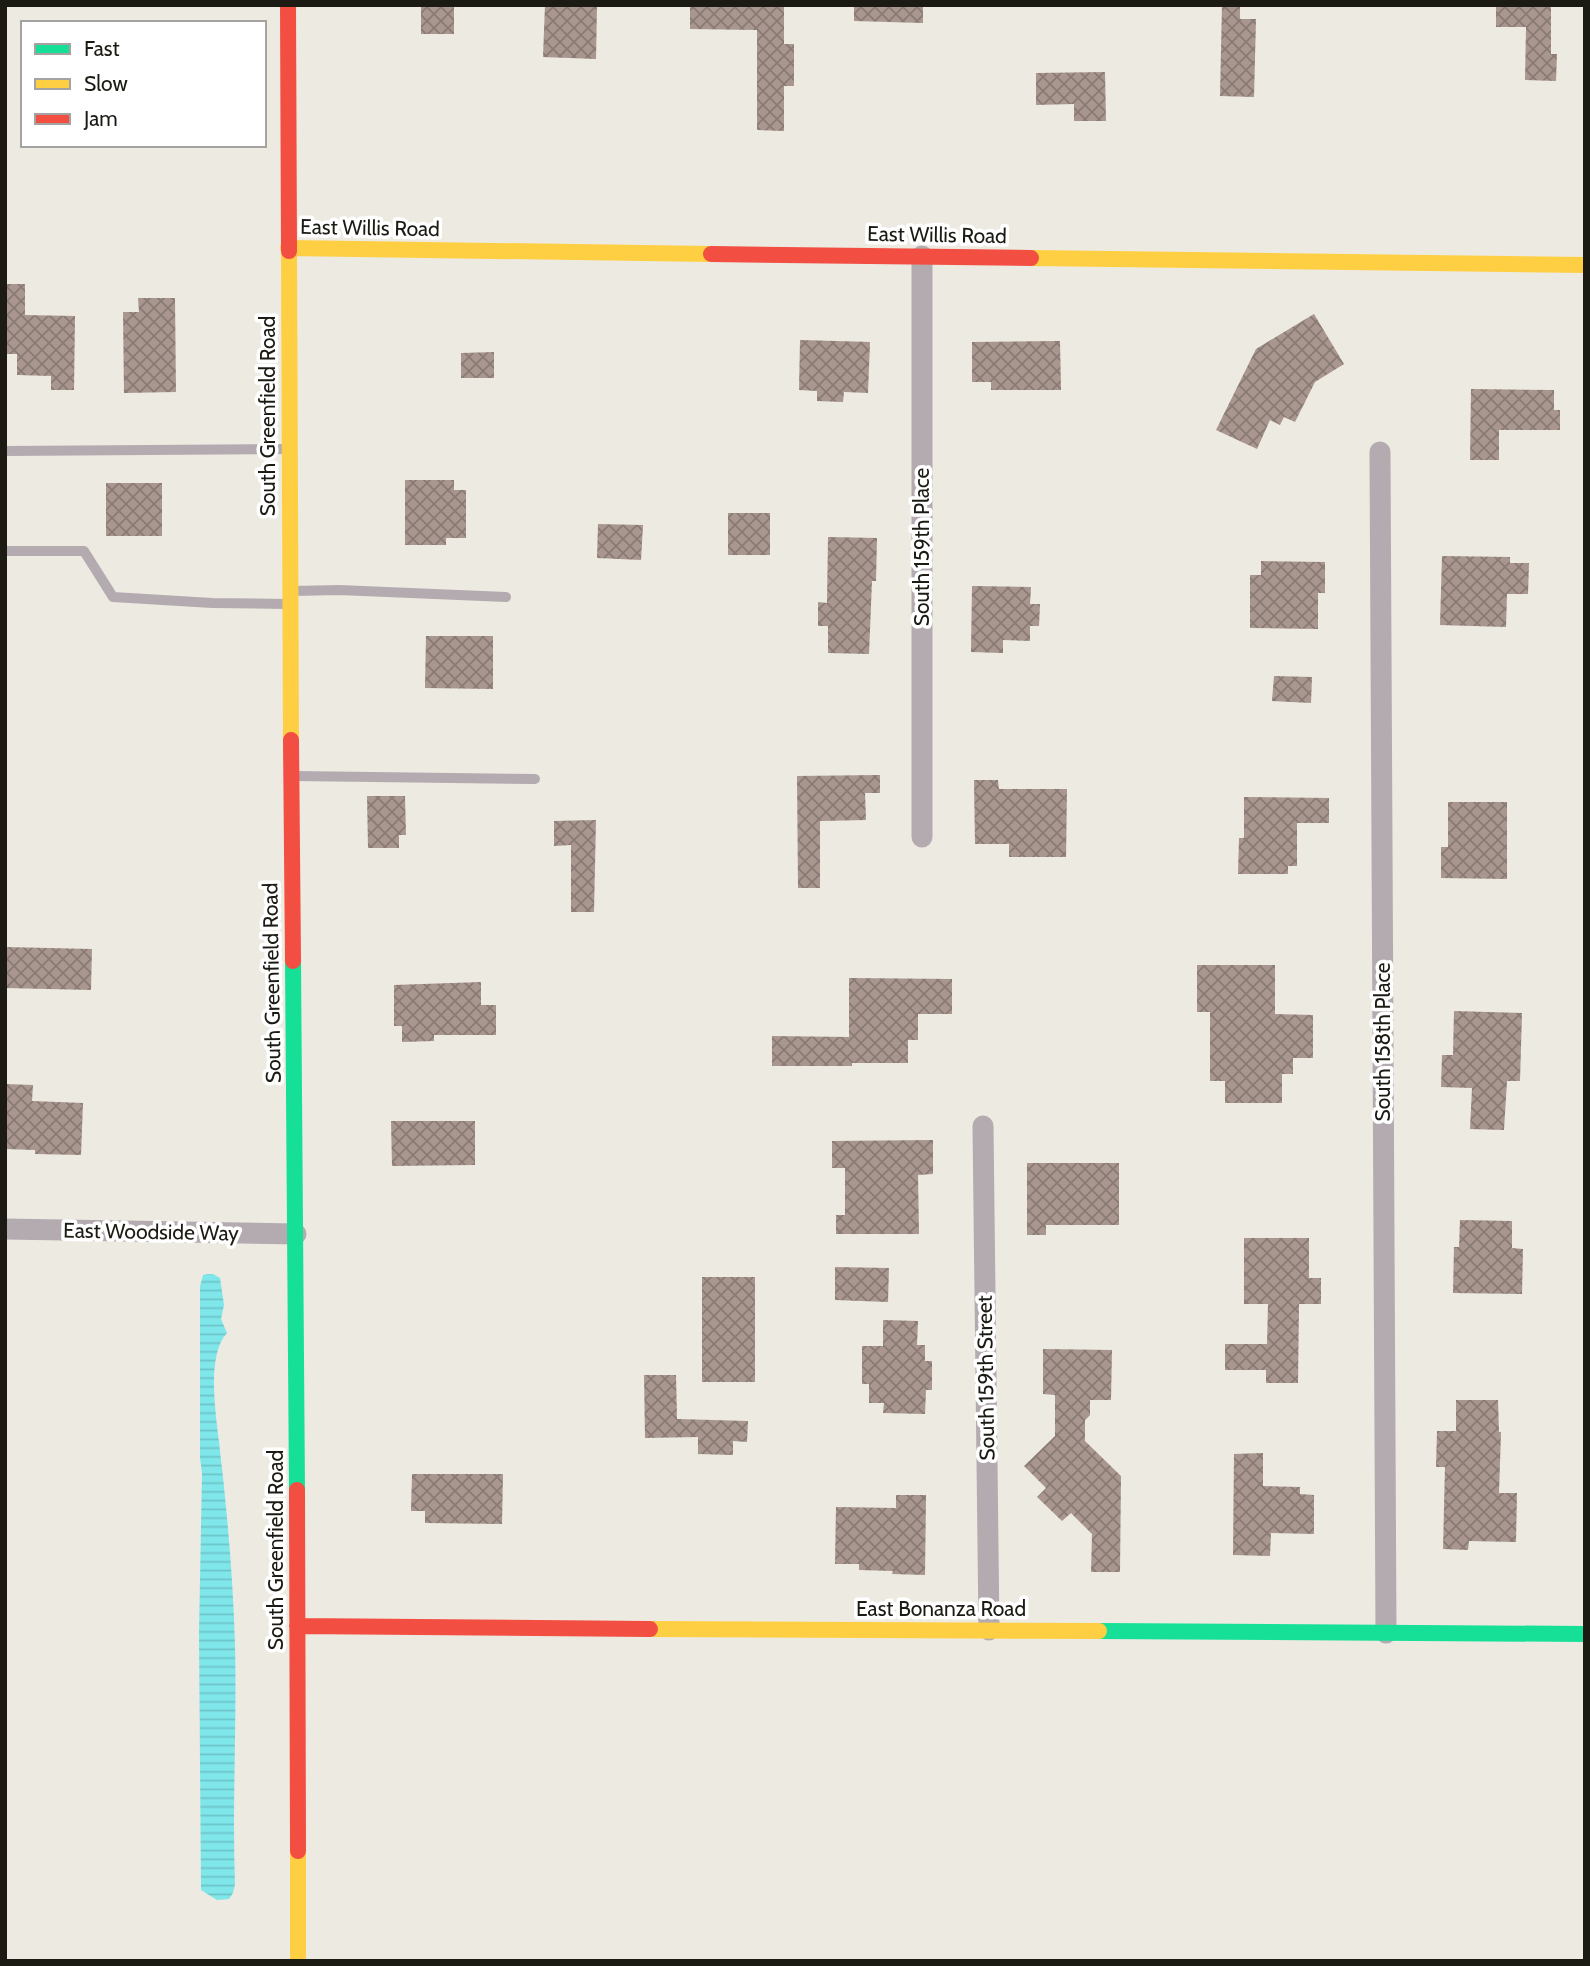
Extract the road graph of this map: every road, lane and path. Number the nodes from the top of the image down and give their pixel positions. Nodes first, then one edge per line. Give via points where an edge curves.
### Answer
1 (288, 5) edge
2 (288, 248) junction
3 (922, 256) junction
4 (1585, 265) edge
5 (290, 449) junction
6 (5, 451) edge
7 (1380, 452) dead end
8 (5, 551) edge
9 (506, 597) dead end
10 (291, 598) junction
11 (291, 776) junction
12 (535, 779) dead end
13 (922, 837) dead end
14 (983, 1126) dead end
15 (5, 1229) edge
16 (296, 1234) junction
17 (297, 1626) junction
18 (989, 1630) junction
19 (1386, 1633) junction
20 (1585, 1634) edge
21 (298, 1961) edge

1 - 2 street, South Greenfield Road
2 - 3 street, East Willis Road
2 - 5 street, South Greenfield Road
3 - 4 street, East Willis Road
3 - 13 street, South 159th Place
5 - 6 lane
5 - 10 street, South Greenfield Road
7 - 19 street, South 158th Place
8 - 10 lane via 84,551 113,597 212,603
9 - 10 lane via 339,590
10 - 11 street, South Greenfield Road
11 - 12 lane
11 - 16 street, South Greenfield Road
14 - 18 street, South 159th Street
15 - 16 street, East Woodside Way
16 - 17 street, South Greenfield Road
17 - 18 street, East Bonanza Road
17 - 21 street, South Greenfield Road
18 - 19 street, East Bonanza Road
19 - 20 street, East Bonanza Road

